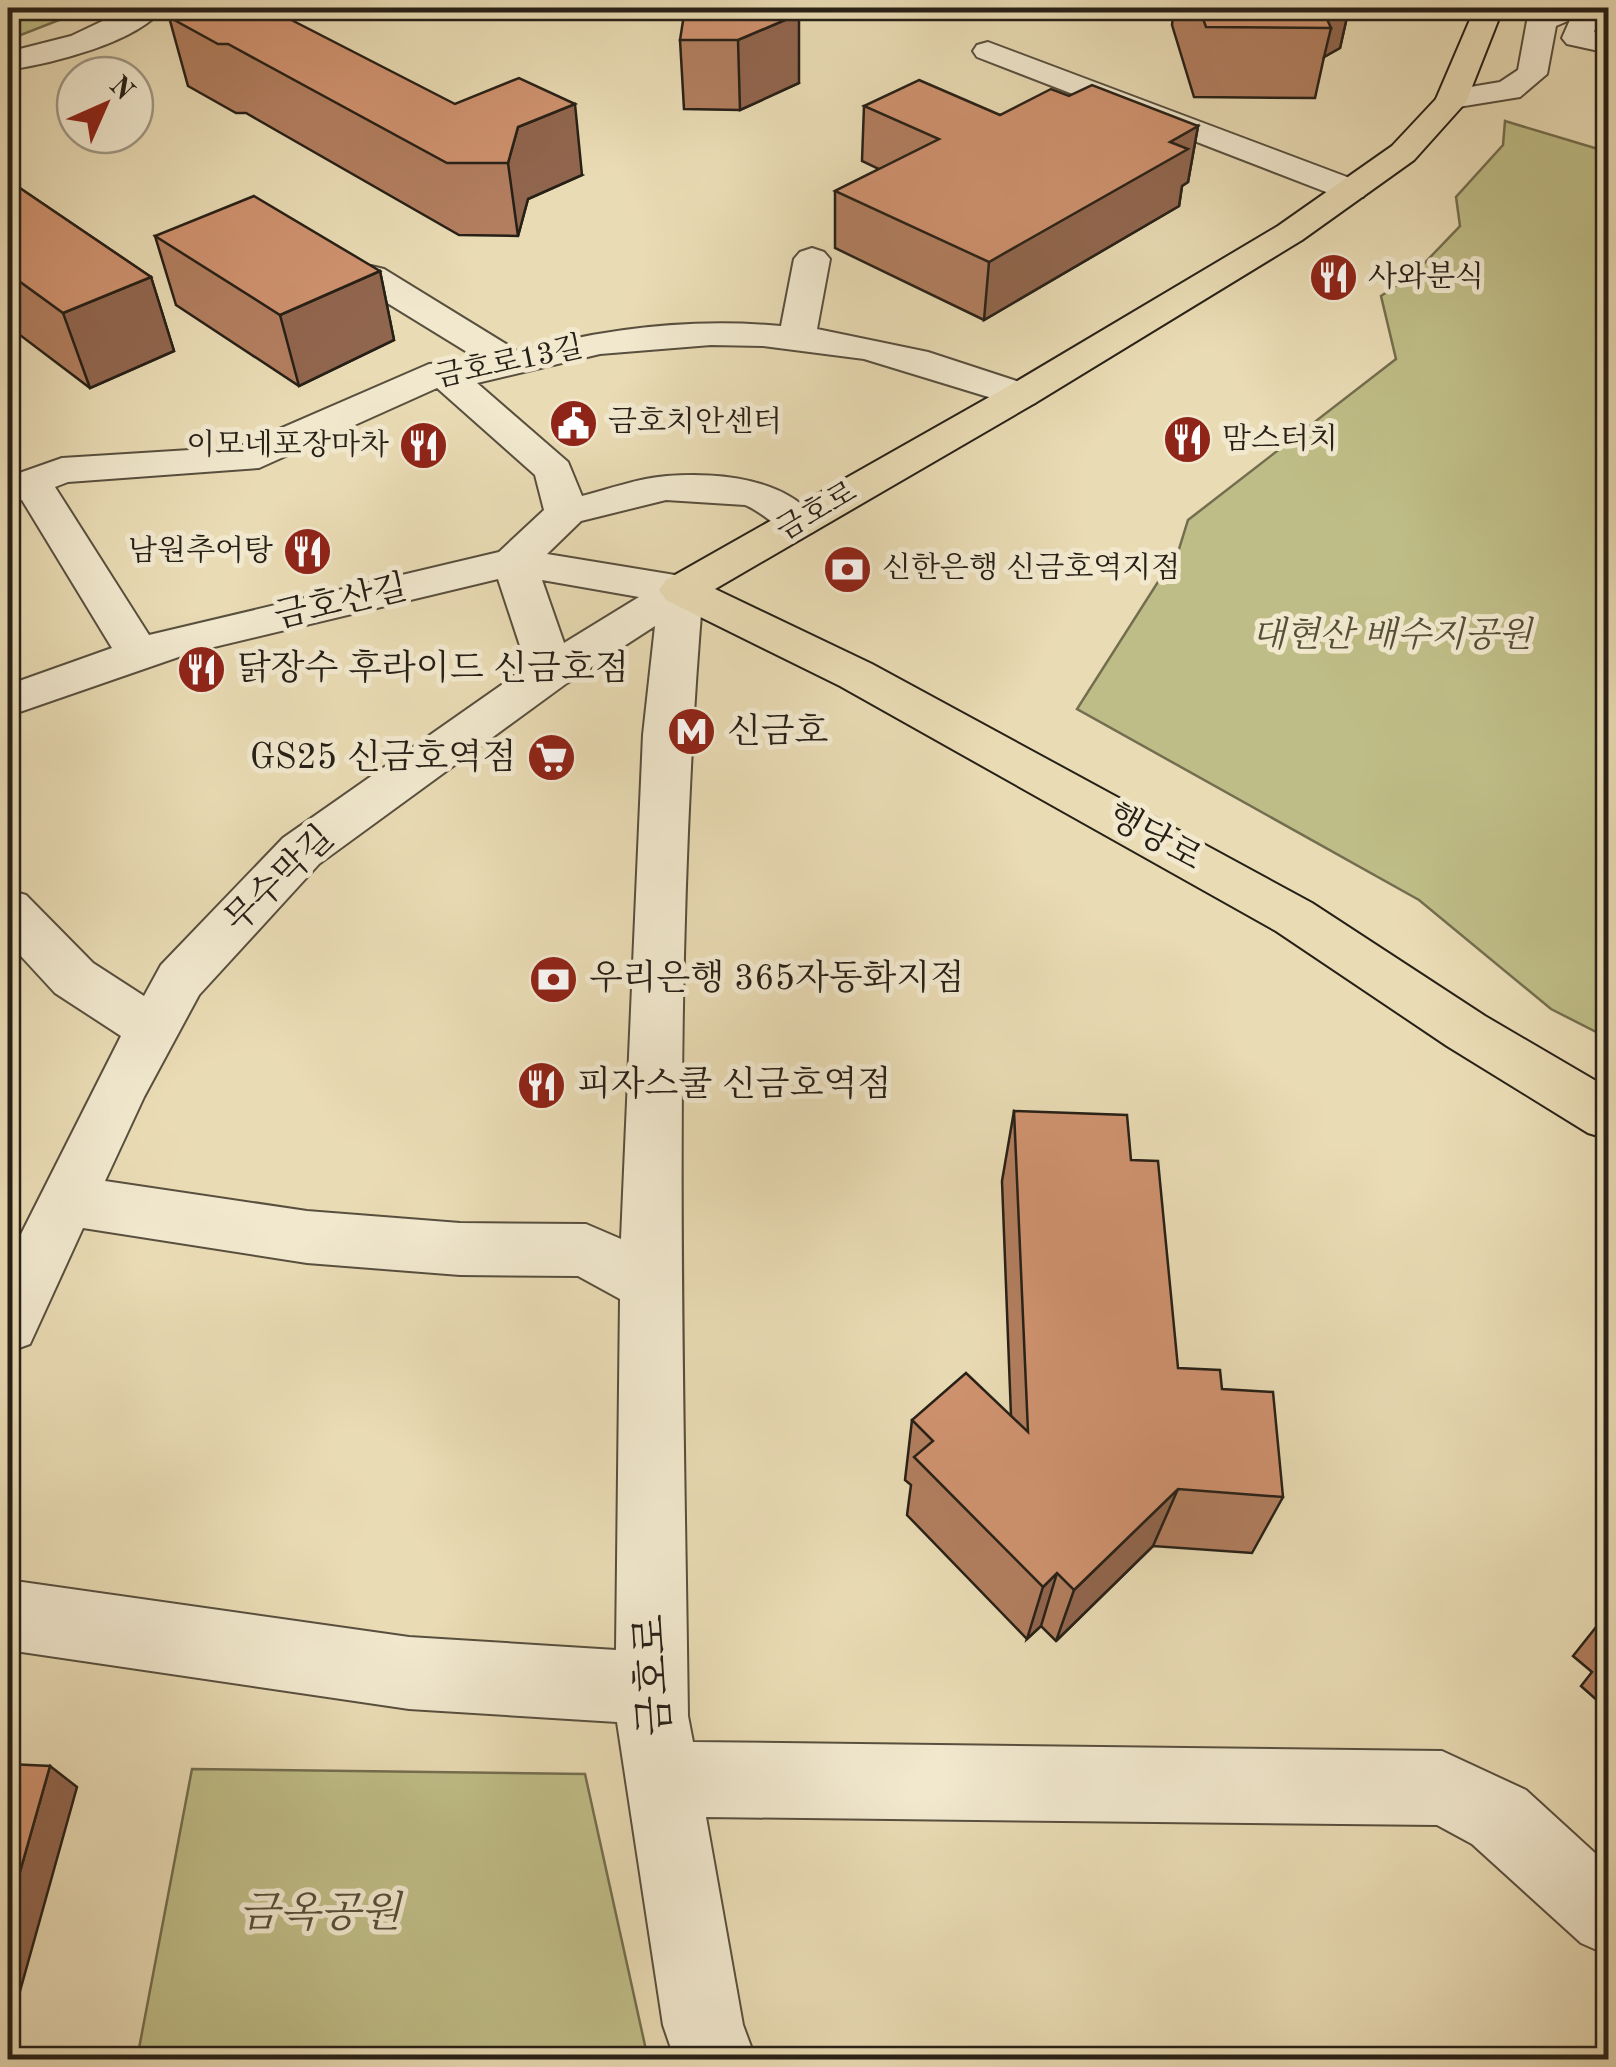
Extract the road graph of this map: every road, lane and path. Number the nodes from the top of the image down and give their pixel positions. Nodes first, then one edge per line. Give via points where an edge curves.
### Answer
1 (38, 8) edge
2 (149, 8) edge
3 (1575, 8) edge
4 (1589, 8) edge
5 (1476, 10) edge
6 (8, 12) edge
7 (1608, 44) edge
8 (988, 51) dead end
9 (8, 61) edge
10 (1452, 99) junction
11 (1351, 190) junction
12 (812, 260) dead end
13 (371, 277) edge
14 (797, 337) junction
15 (512, 362) junction
16 (442, 372) junction
17 (1021, 394) junction
18 (19, 486) edge
19 (566, 512) junction
20 (798, 522) junction
21 (514, 562) junction
22 (681, 590) junction
23 (139, 655) junction
24 (550, 672) junction
25 (8, 702) edge
26 (8, 908) edge
27 (153, 1029) junction
28 (1608, 1116) edge
29 (66, 1200) junction
30 (652, 1284) junction
31 (8, 1324) edge
32 (8, 1616) edge
33 (652, 1687) junction
34 (663, 1779) junction
35 (1608, 1916) edge
36 (716, 2060) edge

1 - 6 street
2 - 9 street via 122,26
3 - 10 street via 1542,21 1532,74 1509,90
4 - 7 street via 1577,38
5 - 10 main road, 금호로
8 - 11 street
10 - 11 main road, 금호로 via 1404,152
11 - 17 main road, 금호로
12 - 14 street
13 - 15 street
14 - 15 street, 금호로13길 via 660,335
14 - 17 street, 금호로13길 via 857,343
15 - 16 street, 금호로13길 via 463,375
16 - 18 street, 금호로13길 via 244,459 62,470
16 - 19 street via 554,471
17 - 20 main road, 금호로
18 - 23 street
19 - 20 street via 666,488 752,492
19 - 21 street
20 - 22 main road, 금호로
21 - 22 street, 금호산길
21 - 23 street, 금호산길
21 - 24 street
22 - 24 street, 무수막길
22 - 28 main road, 행당로 via 856,675 1294,917
22 - 30 street, 금호로 via 667,735
23 - 25 street, 금호산길
24 - 27 street, 무수막길 via 301,851 180,980
26 - 27 street via 74,978
27 - 29 street, 무수막길
29 - 30 street via 306,1238 586,1250
29 - 31 street, 무수막길
30 - 33 street, 금호로
32 - 33 street via 428,1676 568,1688
33 - 34 street, 금호로
34 - 35 street via 1442,1788 1499,1817
34 - 36 street, 금호로 via 703,2025

